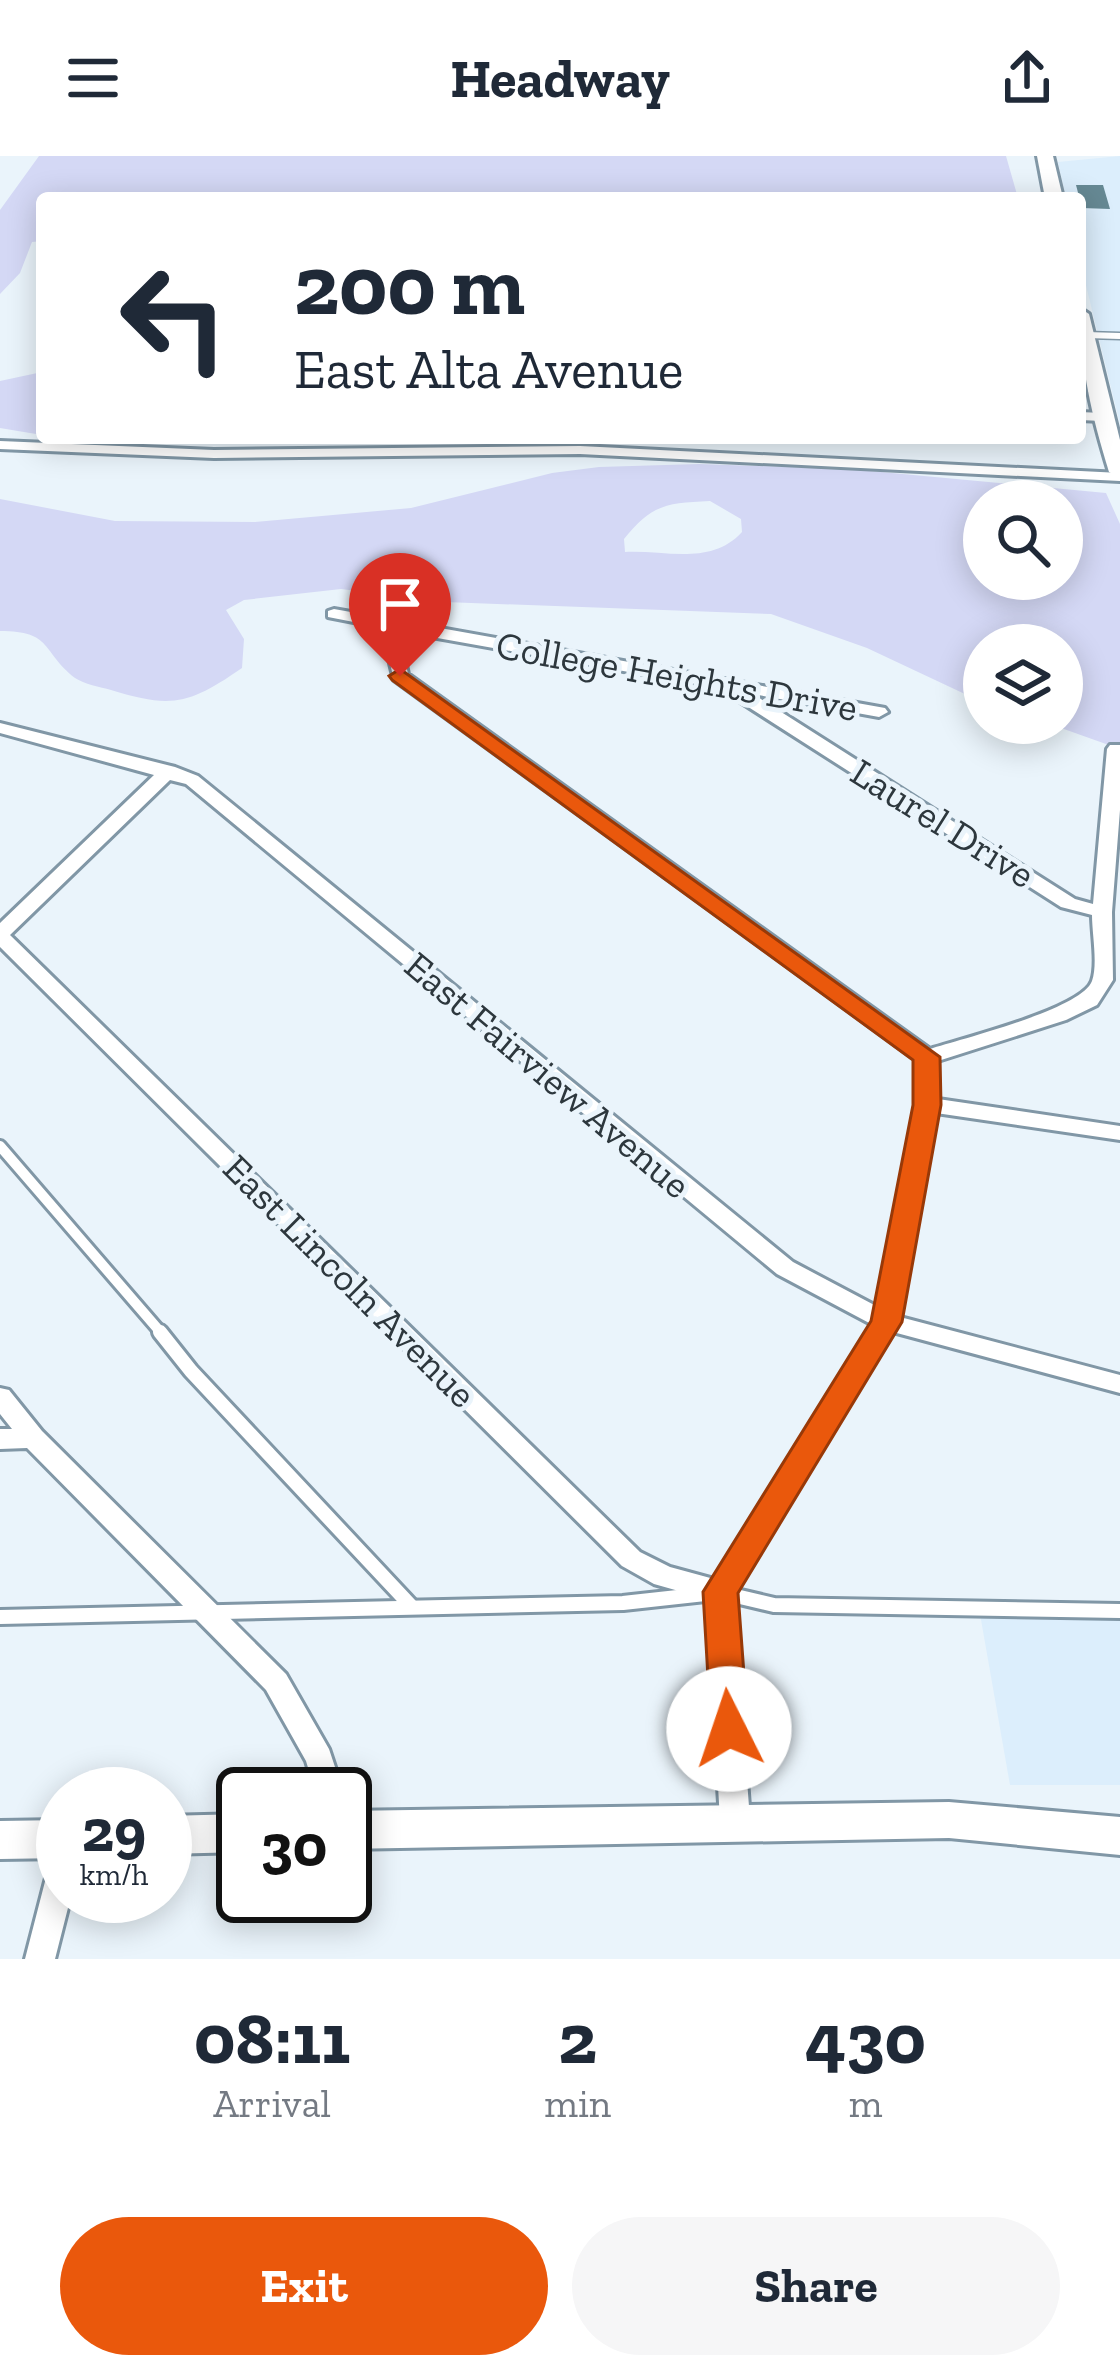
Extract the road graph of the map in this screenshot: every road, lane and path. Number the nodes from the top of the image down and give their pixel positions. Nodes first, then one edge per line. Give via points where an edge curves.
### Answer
1 (1045, 156) edge
2 (1053, 192) edge
3 (1086, 326) edge
4 (1120, 336) edge
5 (1086, 360) edge
6 (1091, 417) edge
7 (0, 445) edge
8 (1120, 475) edge
9 (334, 614) dead end
10 (410, 627) junction
11 (727, 685) junction
12 (879, 712) dead end
13 (0, 728) edge
14 (1116, 749) dead end
15 (169, 771) junction
16 (1102, 912) junction
17 (0, 935) edge
18 (927, 1057) junction
19 (927, 1105) junction
20 (1120, 1133) edge
21 (0, 1146) edge
22 (886, 1322) junction
23 (1120, 1384) edge
24 (0, 1397) edge
25 (33, 1438) junction
26 (0, 1439) edge
27 (720, 1592) junction
28 (412, 1607) junction
29 (1120, 1610) edge
30 (206, 1612) junction
31 (0, 1617) edge
32 (322, 1767) edge
33 (735, 1820) junction
34 (372, 1829) edge
35 (1120, 1836) edge
36 (36, 1839) edge
37 (0, 1840) edge
38 (49, 1923) edge
39 (40, 1959) edge

1 - 2 main road
3 - 4 lane
5 - 6 main road
6 - 8 main road
7 - 8 street via 214,454 580,450
9 - 10 street, College Heights Drive
10 - 11 street, College Heights Drive
10 - 18 street via 395,655 400,676
11 - 12 street, College Heights Drive
11 - 16 street, Laurel Drive via 1068,903
13 - 15 street, East Fairview Avenue
14 - 16 street
15 - 17 street
15 - 22 street, East Fairview Avenue via 208,793 740,1235
16 - 18 street via 1103,980 1090,1000
17 - 27 street, East Lincoln Avenue via 632,1559
18 - 19 street
19 - 20 street
19 - 22 street
21 - 28 lane via 191,1371
22 - 23 street, East Fairview Avenue
22 - 27 street
24 - 25 street
25 - 26 street
25 - 30 street
27 - 28 lane via 623,1603
27 - 29 lane via 775,1605
27 - 33 street
28 - 30 lane
30 - 31 lane
30 - 32 street via 276,1682
33 - 34 main road
33 - 35 main road via 949,1820
36 - 37 main road
38 - 39 street

